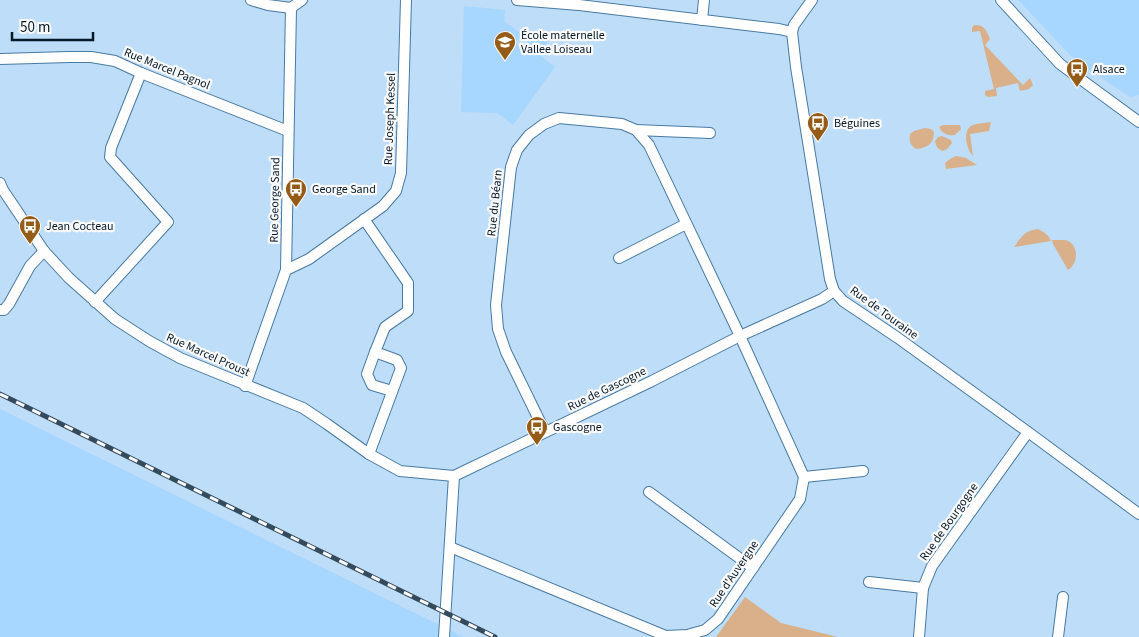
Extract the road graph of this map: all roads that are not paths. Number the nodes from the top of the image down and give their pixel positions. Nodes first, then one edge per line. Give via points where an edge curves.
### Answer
1 (251, 0) edge
2 (302, 0) edge
3 (406, 0) edge
4 (516, 0) edge
5 (704, 0) edge
6 (812, 0) edge
7 (1001, 0) edge
8 (291, 8) junction
9 (702, 20) junction
10 (792, 32) junction
11 (0, 59) edge
12 (141, 73) junction
13 (1139, 122) edge
14 (636, 130) junction
15 (288, 131) junction
16 (710, 133) dead end
17 (0, 183) edge
18 (364, 219) junction
19 (686, 224) junction
20 (44, 251) junction
21 (619, 258) dead end
22 (286, 270) junction
23 (834, 291) junction
24 (95, 302) junction
25 (0, 310) edge
26 (740, 336) junction
27 (375, 352) junction
28 (245, 386) junction
29 (392, 391) junction
30 (545, 432) junction
31 (1028, 432) junction
32 (369, 454) junction
33 (863, 472) dead end
34 (454, 476) junction
35 (804, 477) junction
36 (649, 492) dead end
37 (1139, 514) edge
38 (450, 547) junction
39 (753, 568) junction
40 (869, 582) dead end
41 (923, 588) junction
42 (1063, 597) dead end
43 (444, 637) edge
44 (919, 637) edge
45 (1058, 637) edge

1 - 8 street
2 - 8 street
3 - 18 street, Rue Joseph Kessel via 401,173 396,191 383,206
4 - 9 street
5 - 9 street
6 - 10 street via 794,24
7 - 13 street via 1060,64
8 - 15 street, Rue George Sand
9 - 10 street
10 - 23 street, Rue de Touraine
11 - 12 street, Rue Marcel Pagnol via 91,57 115,61
12 - 15 street, Rue Marcel Pagnol
12 - 24 street via 110,148 110,157 168,222
14 - 16 street, Rue du Béarn
14 - 19 street via 648,145
14 - 30 street, Rue du Béarn via 622,124 559,118 529,135 517,150 511,167 496,304 498,329
15 - 22 street, Rue George Sand
17 - 20 street, Rue Marcel Proust
18 - 22 street, Rue Joseph Kessel via 309,259
18 - 27 street via 408,283 408,311 385,328
19 - 21 street
19 - 26 street
20 - 24 street, Rue Marcel Proust
20 - 25 street via 30,266 10,304
22 - 28 street, Rue George Sand
23 - 26 street, Rue de Gascogne
23 - 31 street, Rue de Touraine
24 - 28 street, Rue Marcel Proust via 149,341
26 - 30 street, Rue de Gascogne
26 - 35 street
27 - 29 street via 367,374 369,380 372,385
27 - 29 street via 397,360 401,368
28 - 32 street, Rue Marcel Proust via 303,408
29 - 32 street
30 - 34 street, Rue de Gascogne
31 - 37 street, Rue de Touraine
31 - 41 street, Rue de Bourgogne via 932,566
32 - 34 street, Rue Marcel Proust via 400,471
33 - 35 street
34 - 38 street
35 - 39 street, Rue d'Auvergne via 800,499
36 - 39 street
38 - 39 street, Rue d'Auvergne via 666,636 705,630 718,619
38 - 43 street
40 - 41 street
41 - 44 street, Rue de Bourgogne
42 - 45 street

